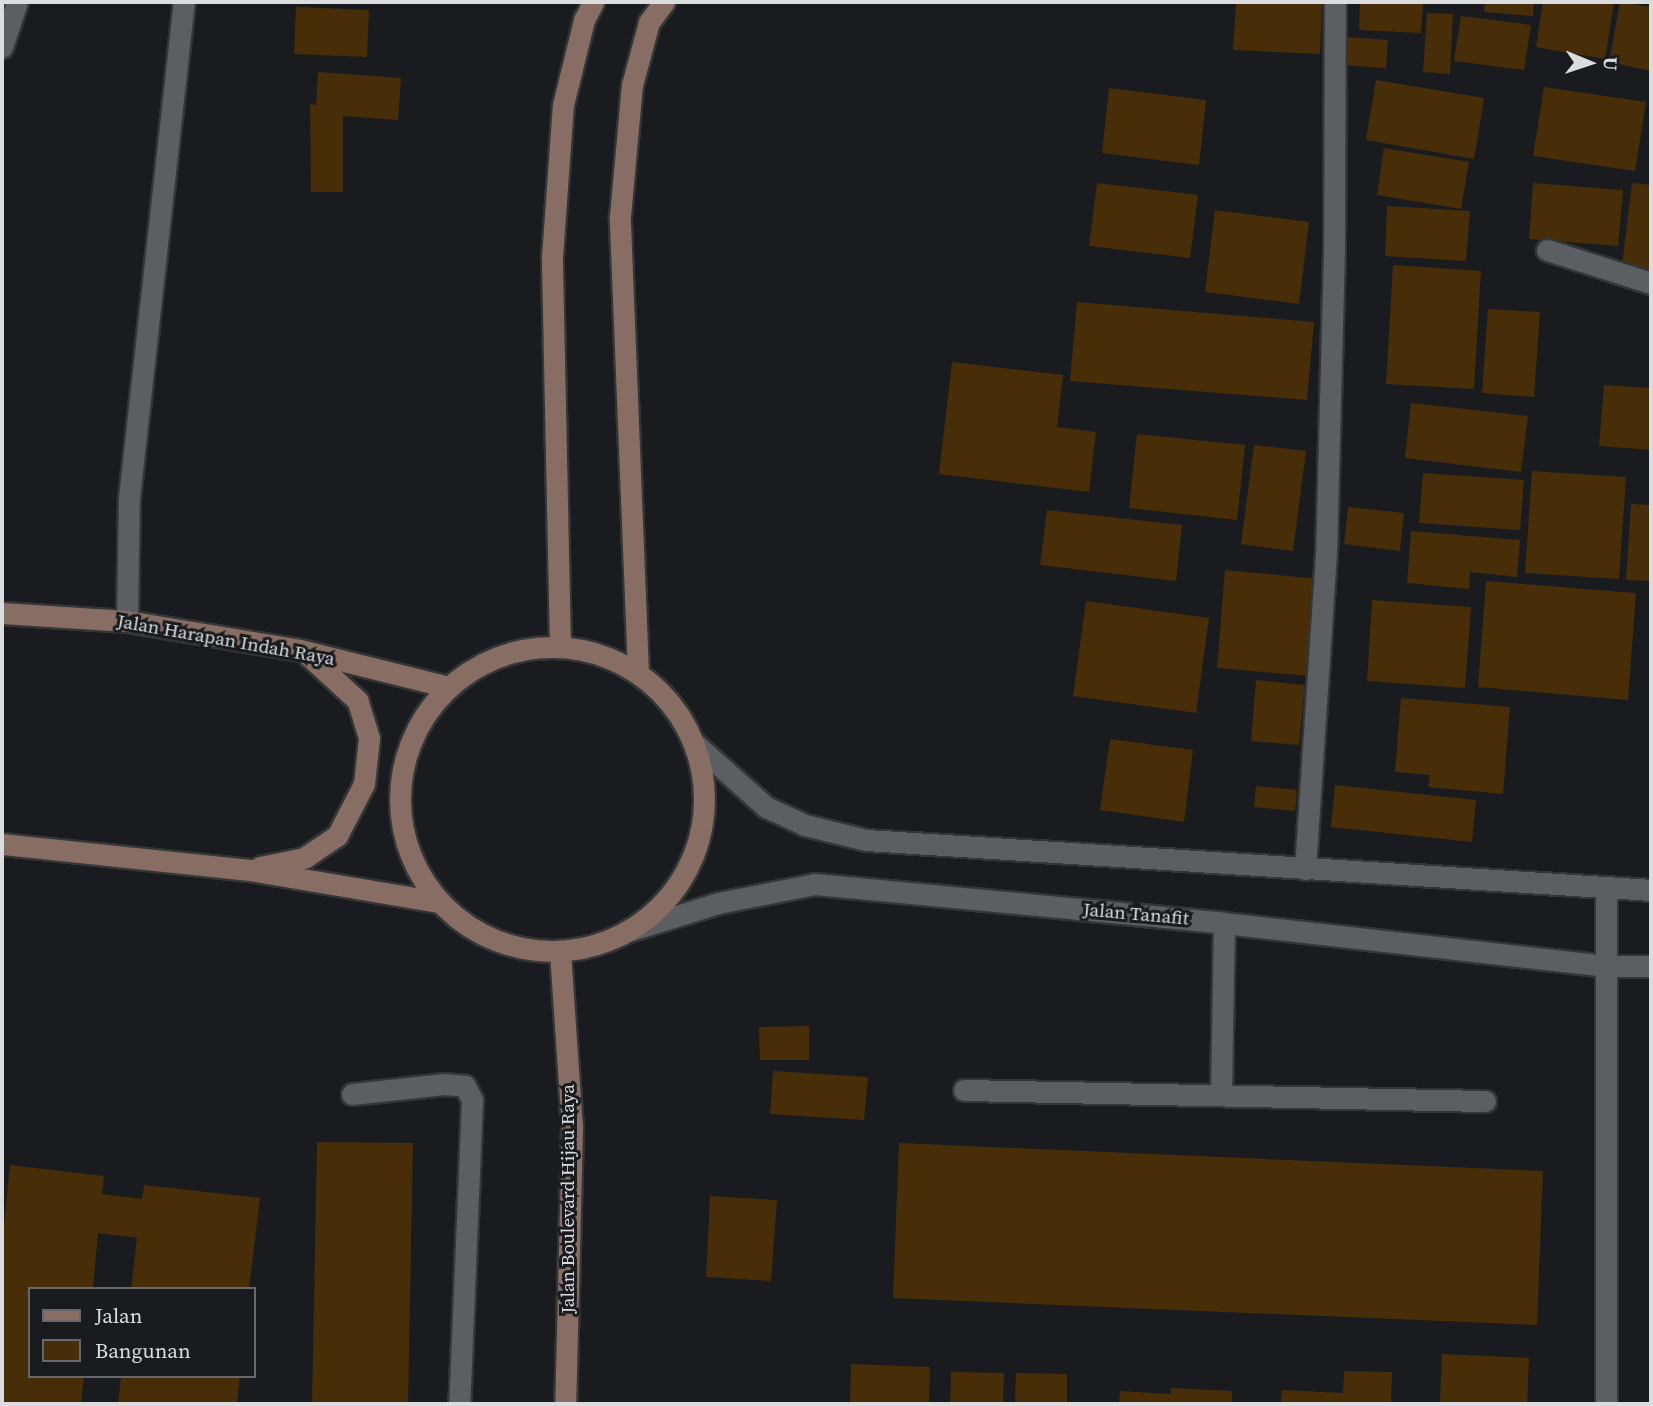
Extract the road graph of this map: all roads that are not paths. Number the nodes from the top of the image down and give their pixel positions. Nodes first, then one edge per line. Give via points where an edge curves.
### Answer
1 (17, 2) edge
2 (184, 2) edge
3 (593, 2) edge
4 (664, 2) edge
5 (1335, 2) edge
6 (2, 47) edge
7 (1547, 250) dead end
8 (1651, 283) edge
9 (2, 613) edge
10 (128, 621) junction
11 (560, 646) junction
12 (300, 650) junction
13 (638, 672) junction
14 (448, 687) junction
15 (693, 742) junction
16 (2, 844) edge
17 (1305, 869) junction
18 (248, 870) junction
19 (1606, 888) junction
20 (1651, 890) edge
21 (439, 902) junction
22 (1224, 923) junction
23 (625, 932) junction
24 (560, 952) junction
25 (1605, 966) junction
26 (1651, 966) edge
27 (964, 1090) dead end
28 (352, 1094) dead end
29 (1221, 1094) junction
30 (1485, 1101) dead end
31 (459, 1404) edge
32 (565, 1404) edge
33 (1605, 1404) edge

1 - 6 street
2 - 10 street via 129,498
3 - 11 street via 584,20 563,105 552,257
4 - 13 street via 649,22 632,85 620,216
5 - 17 street via 1326,541
7 - 8 street
9 - 10 street, Jalan Harapan Indah Raya
10 - 12 street, Jalan Harapan Indah Raya
11 - 13 street via 601,654
11 - 14 street via 499,655
12 - 14 street, Jalan Harapan Indah Raya
12 - 18 street via 358,701 369,738 364,783 337,836 304,858
13 - 15 street via 671,703
14 - 21 street via 426,713 410,743 401,776 406,844
15 - 17 street via 766,807 805,825 866,840
15 - 23 street via 703,793 699,835 672,892
16 - 18 street
17 - 19 street
18 - 21 street
19 - 20 street
19 - 25 street
21 - 24 street via 494,940 527,950
22 - 23 street, Jalan Tanafit via 815,884 718,903
22 - 25 street, Jalan Tanafit
22 - 29 street
23 - 24 street via 594,946
24 - 32 street, Jalan Boulevard Hijau Raya via 572,1127
25 - 26 street, Jalan Tanafit
25 - 33 street
27 - 29 street
28 - 31 street via 444,1084 465,1086 472,1100
29 - 30 street

